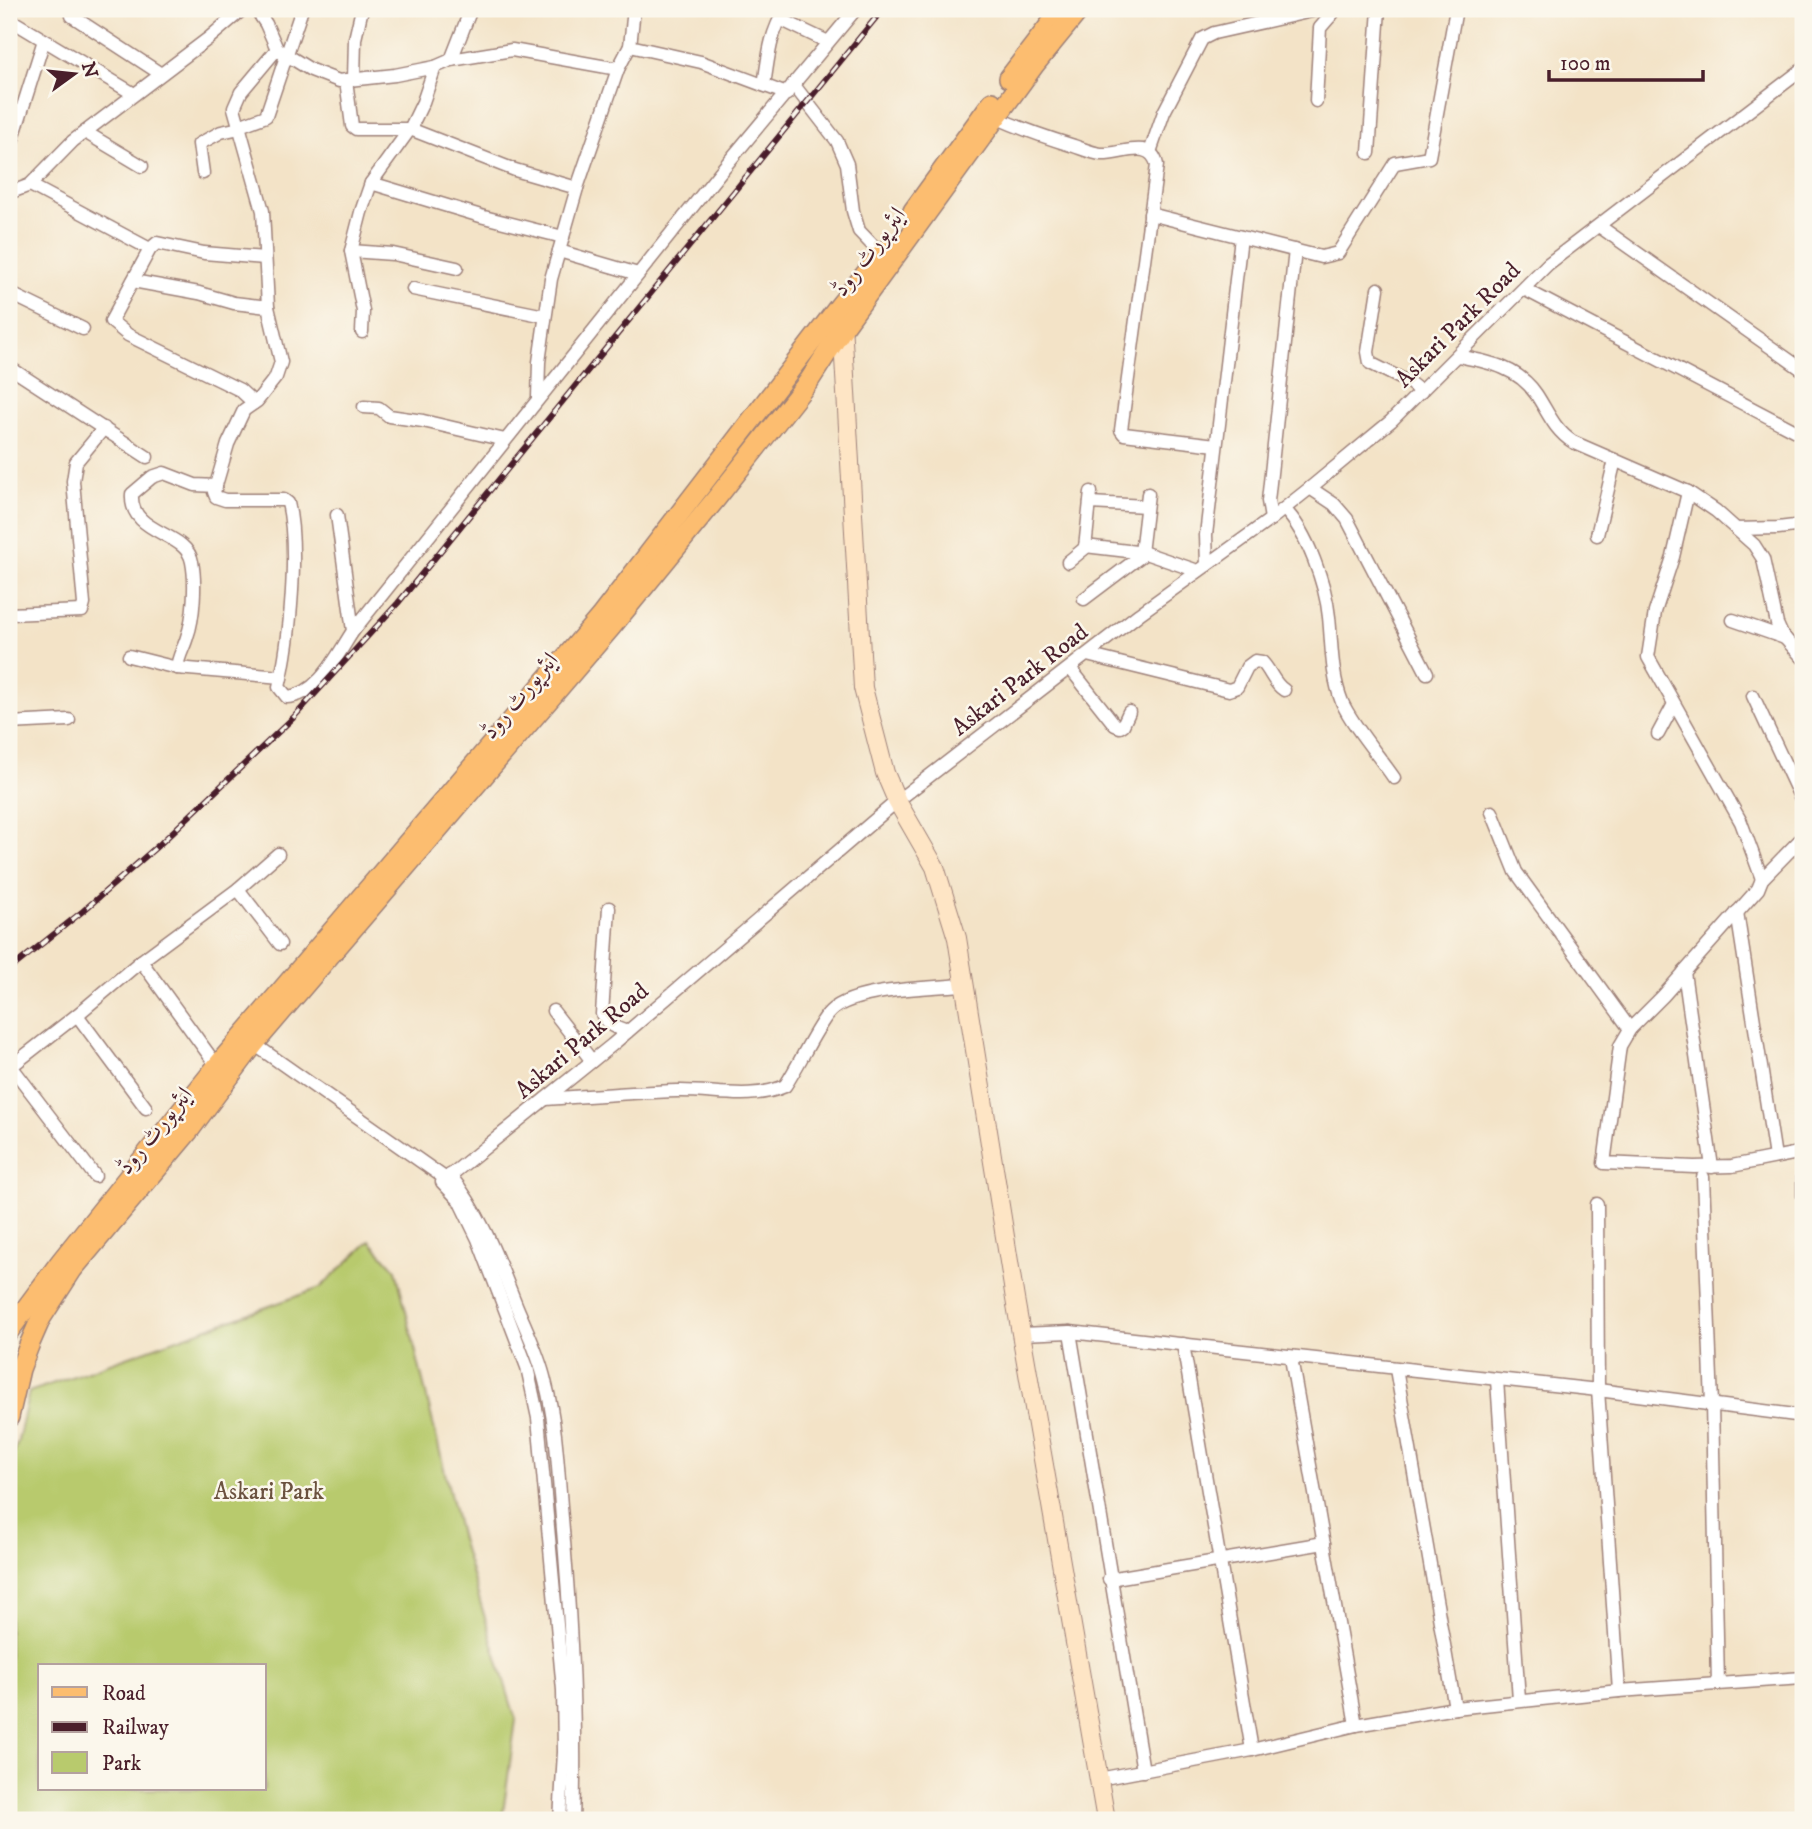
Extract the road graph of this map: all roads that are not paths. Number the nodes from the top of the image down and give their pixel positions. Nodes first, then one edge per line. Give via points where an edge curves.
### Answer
1 (243, 9) edge
2 (256, 9) edge
3 (302, 9) edge
4 (362, 9) edge
5 (471, 9) edge
6 (634, 9) edge
7 (856, 9) edge
8 (1062, 9) edge
9 (1080, 9) edge
10 (1379, 9) edge
11 (1456, 9) edge
12 (1329, 10) edge
13 (782, 14) edge
14 (72, 16) dead end
15 (9, 19) edge
16 (44, 40) junction
17 (828, 42) junction
18 (630, 46) junction
19 (281, 51) junction
20 (451, 60) junction
21 (435, 67) junction
22 (618, 69) junction
23 (1803, 69) edge
24 (161, 74) junction
25 (350, 80) junction
26 (764, 85) junction
27 (790, 89) junction
28 (134, 94) junction
29 (1316, 101) dead end
30 (997, 118) junction
31 (240, 127) junction
32 (410, 129) junction
33 (85, 132) junction
34 (9, 151) edge
35 (1150, 152) junction
36 (1369, 153) dead end
37 (142, 166) dead end
38 (203, 173) dead end
39 (371, 183) junction
40 (30, 185) junction
41 (577, 188) junction
42 (9, 193) edge
43 (1150, 214) junction
44 (1599, 226) junction
45 (563, 237) junction
46 (1241, 237) junction
47 (150, 249) junction
48 (1295, 250) junction
49 (351, 251) junction
50 (559, 251) junction
51 (882, 255) junction
52 (265, 258) junction
53 (457, 268) dead end
54 (638, 274) junction
55 (133, 281) junction
56 (414, 289) dead end
57 (1378, 289) dead end
58 (1524, 289) junction
59 (9, 293) edge
60 (840, 305) junction
61 (268, 307) junction
62 (545, 316) junction
63 (843, 328) junction
64 (83, 329) dead end
65 (362, 332) dead end
66 (1458, 356) junction
67 (1803, 370) edge
68 (15, 371) dead end
69 (1421, 392) junction
70 (538, 398) junction
71 (254, 403) junction
72 (364, 407) dead end
73 (104, 428) junction
74 (1803, 435) edge
75 (505, 440) junction
76 (1216, 445) junction
77 (147, 457) dead end
78 (1615, 460) junction
79 (216, 486) junction
80 (1310, 488) junction
81 (1688, 492) junction
82 (1284, 509) junction
83 (337, 515) dead end
84 (1271, 519) junction
85 (1803, 525) edge
86 (1736, 529) junction
87 (1597, 535) dead end
88 (1085, 546) junction
89 (1143, 553) junction
90 (1068, 562) dead end
91 (1203, 568) junction
92 (1084, 599) dead end
93 (9, 614) edge
94 (1733, 620) dead end
95 (352, 631) junction
96 (1785, 639) junction
97 (1087, 655) junction
98 (129, 656) dead end
99 (1803, 659) edge
100 (177, 668) junction
101 (1070, 668) junction
102 (1427, 673) dead end
103 (281, 677) junction
104 (1284, 690) dead end
105 (1754, 696) dead end
106 (1674, 704) junction
107 (1129, 712) dead end
108 (69, 720) dead end
109 (9, 723) edge
110 (1658, 734) dead end
111 (1394, 778) dead end
112 (897, 802) junction
113 (1803, 803) edge
114 (1492, 812) dead end
115 (1800, 839) edge
116 (278, 854) dead end
117 (1803, 854) edge
118 (1762, 879) junction
119 (238, 890) junction
120 (609, 908) dead end
121 (1737, 912) junction
122 (280, 944) dead end
123 (142, 961) junction
124 (1684, 972) junction
125 (963, 985) junction
126 (553, 1011) dead end
127 (77, 1015) junction
128 (1630, 1029) junction
129 (627, 1032) junction
130 (254, 1044) junction
131 (592, 1061) junction
132 (217, 1066) junction
133 (10, 1067) edge
134 (546, 1099) junction
135 (146, 1108) dead end
136 (1803, 1152) edge
137 (1775, 1157) junction
138 (1707, 1172) junction
139 (96, 1176) dead end
140 (446, 1179) junction
141 (1803, 1196) edge
142 (1597, 1204) dead end
143 (9, 1331) edge
144 (1070, 1332) junction
145 (1021, 1334) junction
146 (1182, 1344) junction
147 (27, 1351) junction
148 (1291, 1357) junction
149 (1396, 1369) junction
150 (9, 1380) edge
151 (1497, 1380) junction
152 (1598, 1391) junction
153 (1712, 1404) junction
154 (1803, 1416) edge
155 (9, 1417) edge
156 (1324, 1543) junction
157 (1219, 1560) junction
158 (1109, 1579) junction
159 (1803, 1678) edge
160 (1718, 1684) junction
161 (1619, 1691) junction
162 (1519, 1700) junction
163 (1455, 1708) junction
164 (1356, 1725) junction
165 (1252, 1750) junction
166 (1143, 1771) junction
167 (1099, 1779) junction
168 (561, 1820) edge
169 (573, 1820) edge
170 (1106, 1820) edge

1 - 24 street
2 - 19 street
3 - 19 street
4 - 25 street
5 - 20 street
6 - 18 street
7 - 17 street
8 - 51 main road, ایئرپورٹ روڈ
9 - 30 main road, ایئرپورٹ روڈ
10 - 36 street
11 - 48 street via 1429,157 1395,163 1338,253 1321,257
12 - 29 street via 1320,28
12 - 35 street via 1202,39 1164,112
13 - 17 street
13 - 26 street via 768,50
14 - 24 street
15 - 16 street
16 - 28 street
16 - 34 street
17 - 27 street
18 - 22 street
18 - 26 street via 701,62
19 - 25 street via 311,70 339,81
19 - 31 street via 266,116
19 - 31 street via 240,92 234,108
20 - 21 street
20 - 22 street via 512,50
21 - 25 street
21 - 32 street
22 - 41 street
23 - 44 street, Askari Park Road
24 - 28 street
25 - 32 street via 352,126
26 - 27 street
27 - 51 street via 837,141 847,164 859,231
27 - 54 street
28 - 33 street
30 - 35 street via 1099,153
30 - 63 main road, ایئرپورٹ روڈ
31 - 38 street via 198,144
31 - 52 street via 264,211
32 - 39 street
32 - 41 street via 515,170
33 - 37 street
33 - 40 street
35 - 43 street via 1157,165
39 - 45 street
39 - 49 street
40 - 42 street
40 - 47 street
41 - 45 street
43 - 46 street
43 - 76 street via 1121,430
44 - 58 street, Askari Park Road via 1548,264
44 - 67 street
45 - 50 street
46 - 48 street
46 - 76 street
47 - 52 street via 157,243
47 - 55 street
48 - 84 street via 1268,501
49 - 53 street via 393,254
49 - 65 street via 363,311
50 - 54 street
50 - 62 street
51 - 60 main road, ایئرپورٹ روڈ
52 - 61 street
54 - 70 street
55 - 61 street
55 - 71 street via 111,321 114,325 240,390
56 - 62 street
57 - 69 street via 1370,363
58 - 66 street, Askari Park Road
58 - 74 street
59 - 64 street
60 - 63 street
60 - 132 main road, ایئرپورٹ روڈ via 600,617
61 - 71 street via 281,362 276,377
62 - 70 street
63 - 112 street via 863,688
63 - 130 main road, ایئرپورٹ روڈ via 809,381 646,584
66 - 69 street, Askari Park Road
66 - 78 street via 1512,370 1530,386 1561,434
68 - 73 street
69 - 80 street, Askari Park Road
70 - 75 street
71 - 79 street via 244,410 228,444
72 - 75 street
73 - 77 street
73 - 93 street via 76,461 82,611
75 - 95 street
76 - 91 street
78 - 81 street
78 - 87 street
79 - 100 street via 195,485 164,473 132,494 138,519 180,545 192,560 193,609
79 - 103 street via 216,497 225,500 288,503 293,573
80 - 82 street, Askari Park Road
80 - 102 street via 1347,519
81 - 86 street
81 - 106 street via 1655,612 1648,657
82 - 84 street, Askari Park Road
82 - 111 street via 1301,533 1325,593 1332,659 1343,704
83 - 95 street
84 - 91 street, Askari Park Road
85 - 86 street
86 - 96 street via 1763,559 1772,611
88 - 89 street
88 - 89 street via 1090,497 1147,500
88 - 90 street
89 - 91 street
89 - 92 street
91 - 97 street, Askari Park Road
94 - 96 street
95 - 103 street via 323,675 306,691 287,697 279,687
96 - 99 street
97 - 101 street, Askari Park Road
97 - 104 street via 1228,690 1237,687 1255,661 1262,662
98 - 100 street
100 - 103 street
101 - 107 street via 1115,725 1123,725
101 - 112 street, Askari Park Road
105 - 113 street
106 - 110 street
106 - 118 street via 1741,822
108 - 109 street
112 - 125 street via 935,867 957,938
112 - 129 street, Askari Park Road
114 - 128 street via 1516,872
115 - 117 street
115 - 118 street
116 - 119 street
118 - 121 street
119 - 122 street
119 - 123 street
120 - 129 street via 602,1014 612,1026
121 - 124 street
121 - 137 street
123 - 127 street
123 - 132 street
124 - 128 street
124 - 138 street
125 - 134 street via 846,1001 829,1013 785,1086 774,1091
125 - 145 street
126 - 131 street
127 - 133 street
127 - 135 street
128 - 138 street via 1620,1046 1605,1163
129 - 131 street, Askari Park Road
130 - 140 street
130 - 147 main road, ایئرپورٹ روڈ via 188,1132 72,1270 41,1318
131 - 134 street, Askari Park Road
132 - 143 main road, ایئرپورٹ روڈ
133 - 139 street
134 - 140 street, Askari Park Road
136 - 137 street
136 - 141 street
137 - 138 street
138 - 153 street
140 - 168 street via 478,1240 527,1367 538,1418 563,1690
140 - 169 street via 466,1194 486,1230 538,1357 551,1408 575,1691
142 - 152 street
144 - 145 street
144 - 146 street
144 - 158 street
145 - 167 street
146 - 148 street
146 - 157 street
147 - 150 main road
147 - 155 main road, ایئرپورٹ روڈ
148 - 149 street
148 - 156 street
149 - 151 street
149 - 163 street
151 - 152 street
151 - 162 street
152 - 153 street
152 - 161 street
153 - 154 street
153 - 160 street
156 - 157 street
156 - 164 street
157 - 158 street
157 - 165 street
158 - 166 street
159 - 160 street
160 - 161 street
161 - 162 street
162 - 163 street
163 - 164 street
164 - 165 street
165 - 166 street
166 - 167 street
167 - 170 street

